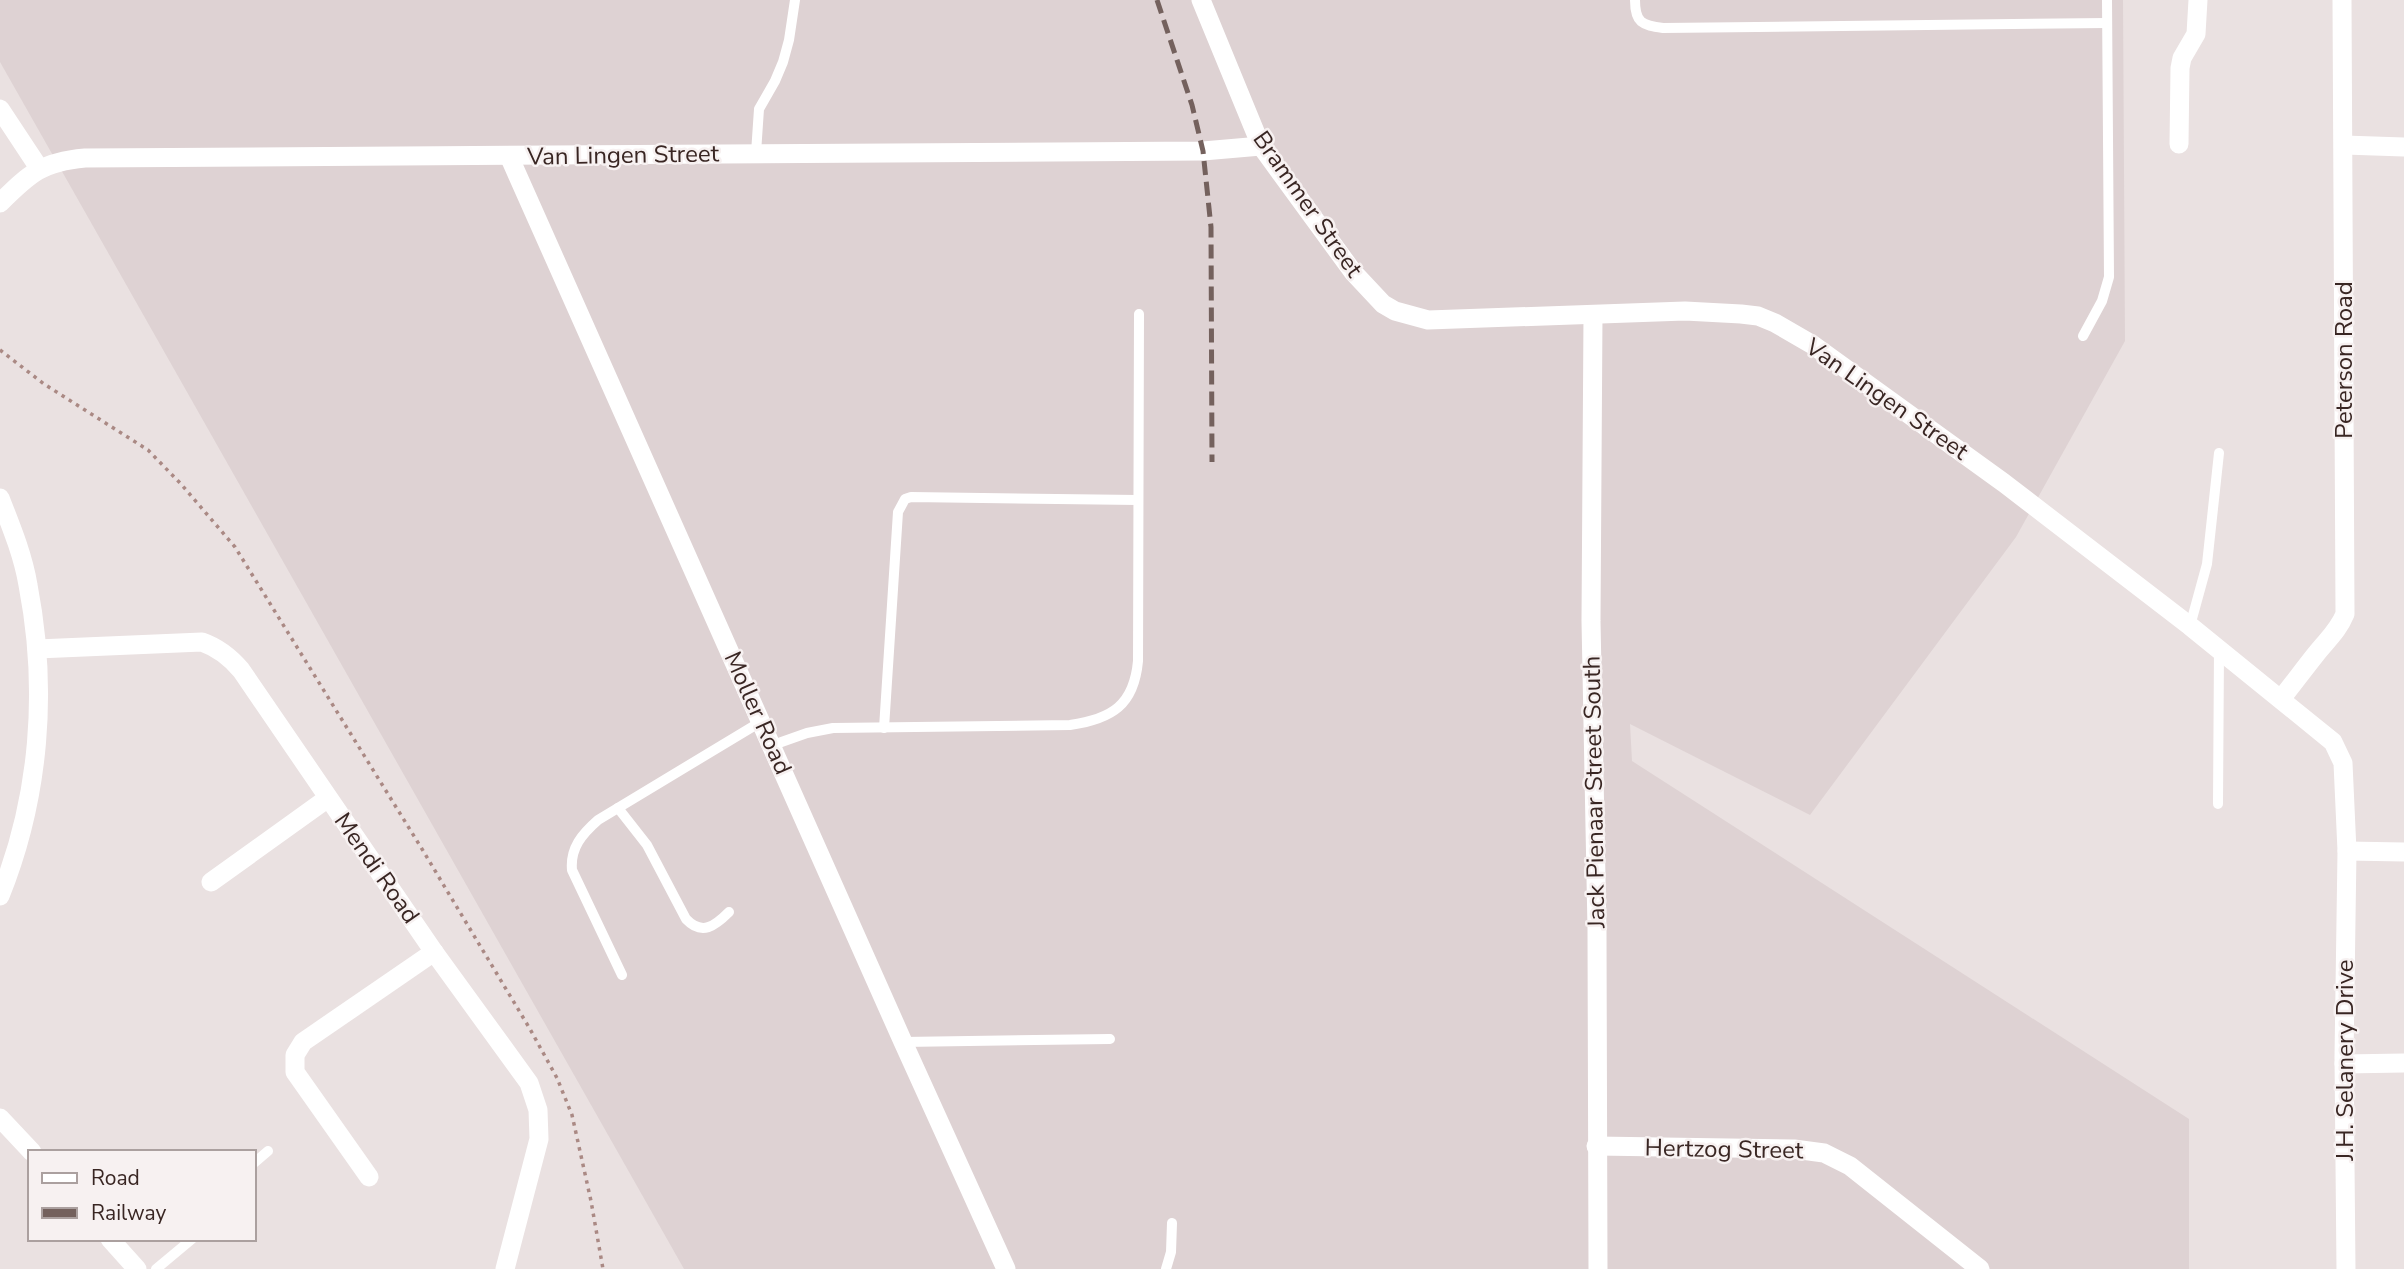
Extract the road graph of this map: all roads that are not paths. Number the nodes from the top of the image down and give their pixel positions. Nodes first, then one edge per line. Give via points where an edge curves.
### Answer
1 (795, 0) edge
2 (1201, 0) edge
3 (1635, 0) edge
4 (2107, 0) edge
5 (2198, 0) edge
6 (2342, 0) edge
7 (2107, 23) junction
8 (0, 109) edge
9 (2179, 144) dead end
10 (2344, 145) junction
11 (1261, 146) junction
12 (2404, 147) edge
13 (756, 153) junction
14 (509, 156) junction
15 (39, 168) junction
16 (0, 203) edge
17 (1370, 291) joint
18 (1139, 314) dead end
19 (1593, 315) junction
20 (2083, 335) dead end
21 (2219, 453) dead end
22 (0, 498) edge
23 (1138, 500) junction
24 (2190, 626) junction
25 (37, 649) junction
26 (2219, 649) junction
27 (2281, 699) junction
28 (762, 721) junction
29 (884, 728) junction
30 (2325, 733) joint
31 (773, 745) junction
32 (328, 798) junction
33 (2218, 804) dead end
34 (618, 808) junction
35 (2347, 851) junction
36 (2404, 852) edge
37 (211, 882) dead end
38 (0, 896) edge
39 (729, 912) dead end
40 (434, 952) junction
41 (622, 975) dead end
42 (1110, 1039) dead end
43 (903, 1042) junction
44 (2404, 1063) edge
45 (2344, 1064) junction
46 (0, 1118) edge
47 (1596, 1146) junction
48 (30, 1150) edge
49 (268, 1151) dead end
50 (256, 1161) edge
51 (369, 1177) dead end
52 (1172, 1223) dead end
53 (112, 1241) edge
54 (190, 1241) edge
55 (137, 1269) edge
56 (156, 1269) edge
57 (505, 1269) edge
58 (1006, 1269) edge
59 (1166, 1269) edge
60 (1598, 1269) edge
61 (1980, 1269) edge
62 (2346, 1269) edge

1 - 13 lane via 783,62 759,109
2 - 11 street, Brammer Street
3 - 7 lane via 1640,22 1663,27
4 - 7 lane
5 - 9 street via 2196,34 2180,68
6 - 10 street, Peterson Road
7 - 20 lane via 2109,277
8 - 15 street
10 - 12 street
10 - 27 street, Peterson Road via 2345,614
11 - 13 street, Van Lingen Street via 1203,151
11 - 17 street, Brammer Street
13 - 14 street, Van Lingen Street
14 - 15 street, Van Lingen Street via 85,158
14 - 28 street, Moller Road
15 - 16 street, Van Lingen Street
17 - 19 street, Van Lingen Street via 1395,312 1428,320
18 - 23 lane
19 - 24 street, Van Lingen Street via 1714,312 1758,316 1775,323 1813,345 2004,483
19 - 47 street, Jack Pienaar Street South
21 - 24 lane via 2207,564
22 - 25 street via 28,582
23 - 29 lane via 1136,680 1118,709 1070,725
23 - 29 lane via 905,499 898,512
24 - 26 street, Van Lingen Street
25 - 32 street, Mendi Road via 176,642 214,646 241,670
25 - 38 street via 37,756
26 - 27 street, Van Lingen Street
26 - 33 lane
27 - 30 street, Van Lingen Street
28 - 31 street, Moller Road
28 - 34 lane
29 - 31 lane via 818,730
30 - 35 street, J.H. Selanery Drive via 2343,763
31 - 43 street, Moller Road
32 - 37 street
32 - 40 street, Mendi Road
34 - 39 lane via 647,845 692,926 708,928
34 - 41 lane via 590,827 571,859 572,870
35 - 36 street
35 - 45 street, J.H. Selanery Drive
40 - 51 street via 303,1042 295,1055 295,1072
40 - 57 street, Mendi Road via 529,1083 538,1110 539,1139
42 - 43 lane
43 - 58 street, Moller Road
44 - 45 street
45 - 62 street, J.H. Selanery Drive
46 - 48 street
47 - 60 street, Jack Pienaar Street South
47 - 61 street, Hertzog Street via 1824,1153 1861,1174
49 - 50 lane
52 - 59 lane
53 - 55 street
54 - 56 lane

